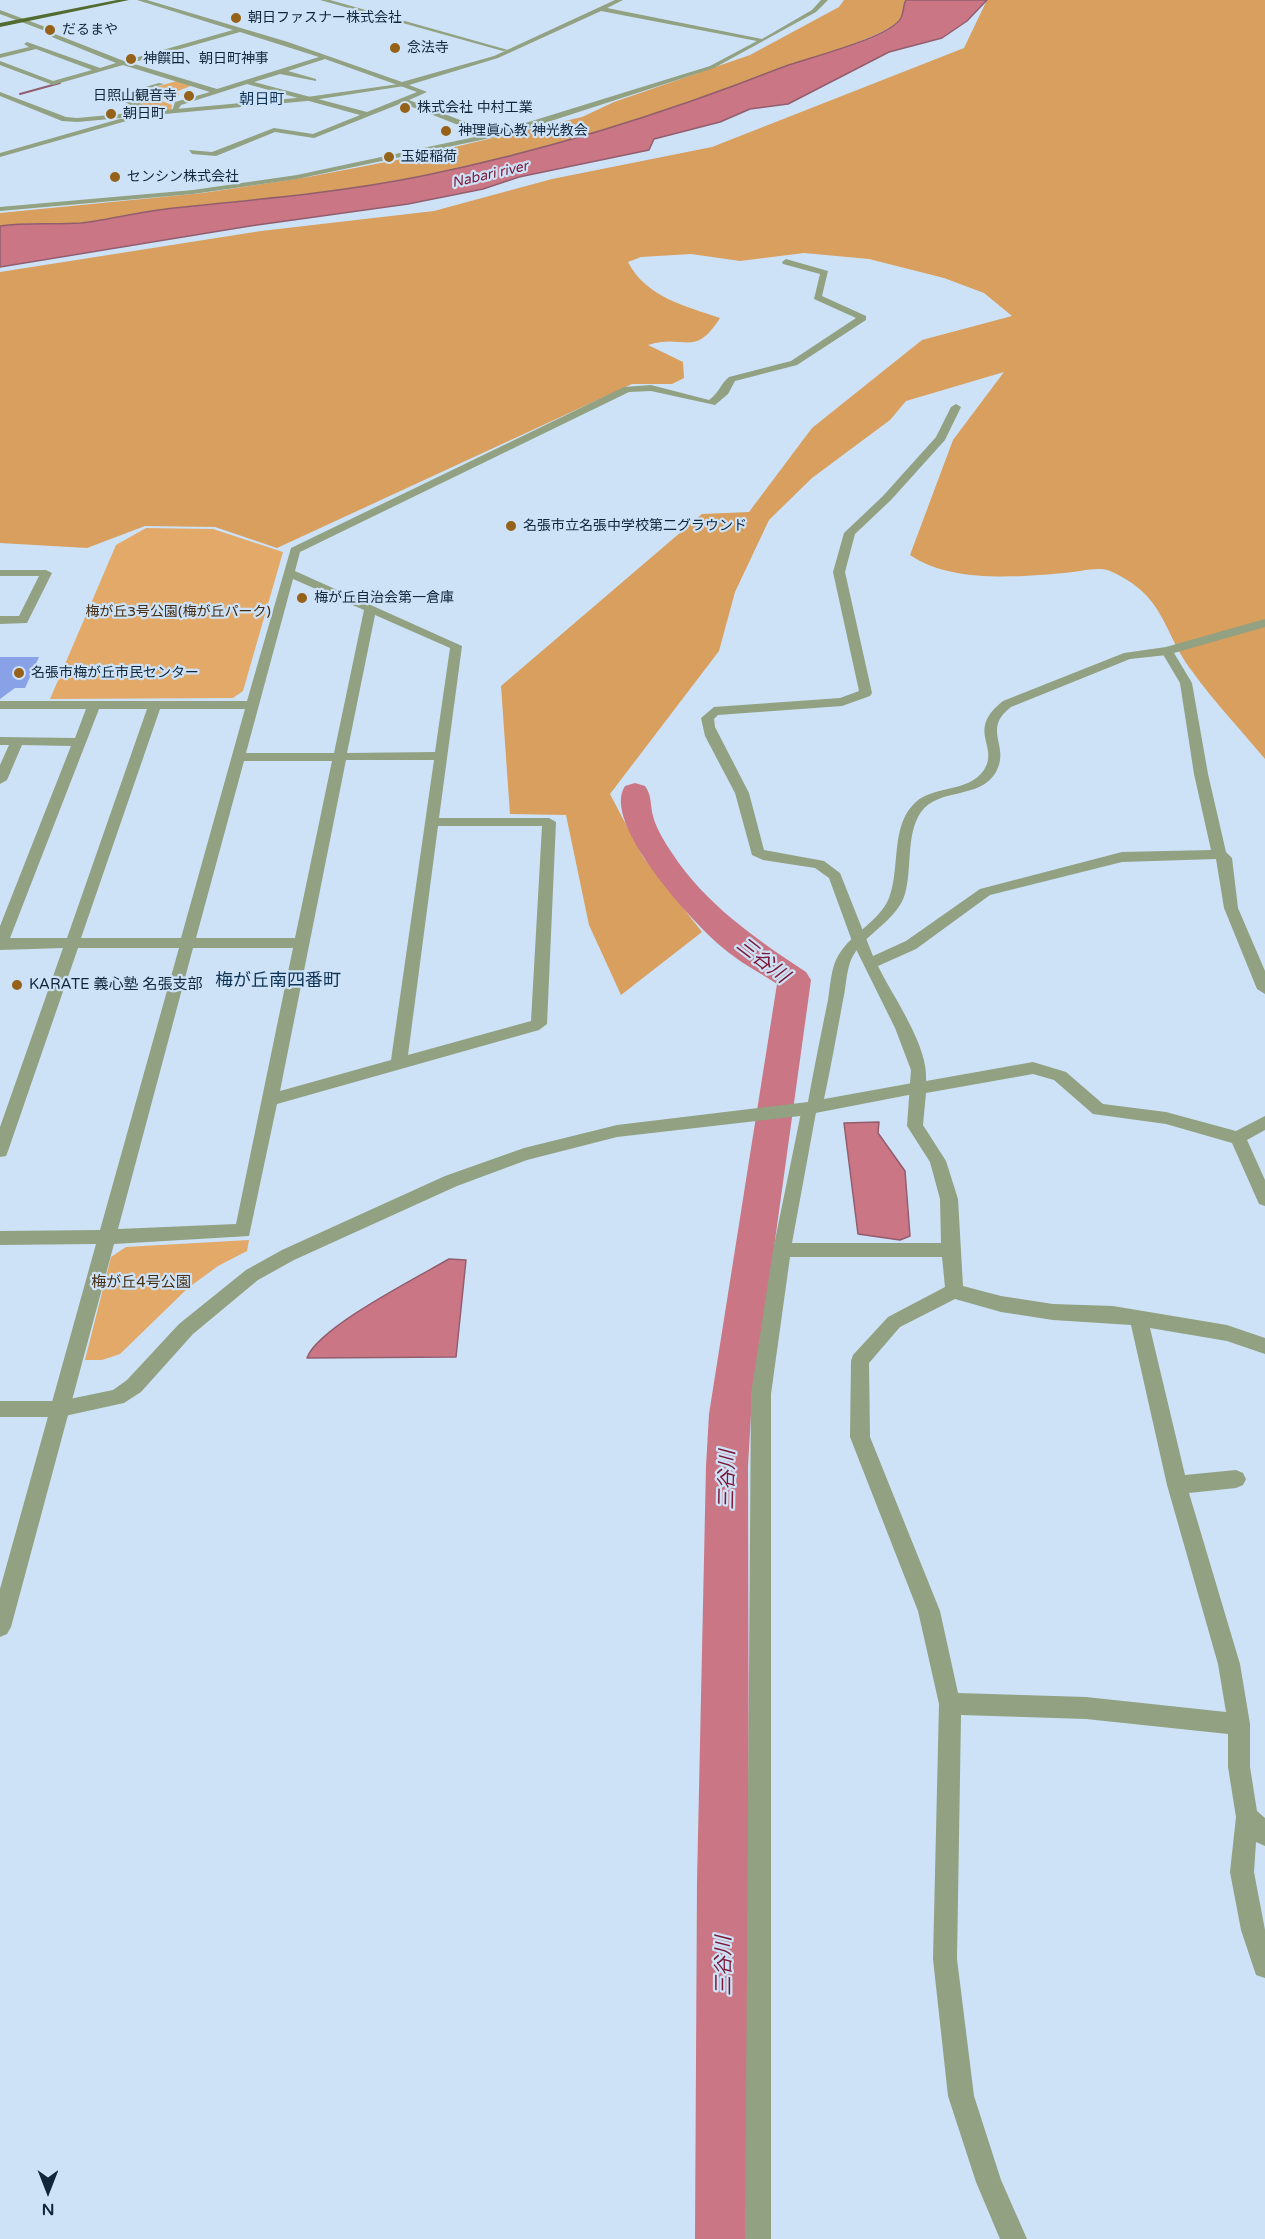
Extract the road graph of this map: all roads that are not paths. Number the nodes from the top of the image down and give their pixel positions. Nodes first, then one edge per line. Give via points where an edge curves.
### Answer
1 (126, 0) edge
2 (140, 0) edge
3 (323, 0) edge
4 (620, 0) edge
5 (825, 0) edge
6 (600, 9) junction
7 (0, 12) edge
8 (27, 21) junction
9 (0, 25) edge
10 (240, 30) junction
11 (763, 41) junction
12 (27, 44) dead end
13 (37, 47) junction
14 (506, 50) junction
15 (0, 56) edge
16 (326, 57) junction
17 (128, 62) junction
18 (0, 63) edge
19 (343, 63) junction
20 (325, 69) dead end
21 (100, 70) junction
22 (282, 72) junction
23 (314, 80) dead end
24 (249, 83) junction
25 (161, 84) dead end
26 (404, 84) junction
27 (218, 92) junction
28 (2, 96) edge
29 (198, 98) junction
30 (307, 99) junction
31 (404, 101) junction
32 (224, 106) junction
33 (176, 111) junction
34 (152, 113) junction
35 (370, 115) junction
36 (65, 119) junction
37 (126, 120) dead end
38 (67, 136) junction
39 (493, 136) junction
40 (192, 152) dead end
41 (0, 155) edge
42 (0, 209) edge
43 (786, 262) dead end
44 (956, 406) dead end
45 (0, 573) edge
46 (289, 573) junction
47 (370, 609) junction
48 (0, 620) edge
49 (1265, 623) edge
50 (1167, 651) junction
51 (0, 705) edge
52 (94, 705) junction
53 (155, 705) junction
54 (254, 705) junction
55 (0, 741) edge
56 (17, 741) junction
57 (80, 742) junction
58 (240, 756) junction
59 (339, 756) junction
60 (440, 756) junction
61 (0, 780) edge
62 (431, 822) junction
63 (1219, 854) junction
64 (859, 941) junction
65 (73, 943) junction
66 (301, 943) junction
67 (0, 944) edge
68 (187, 944) junction
69 (870, 963) junction
70 (1265, 989) edge
71 (399, 1063) junction
72 (918, 1088) junction
73 (269, 1100) junction
74 (808, 1108) junction
75 (1265, 1122) edge
76 (1238, 1138) junction
77 (0, 1151) edge
78 (1265, 1199) edge
79 (0, 1238) edge
80 (107, 1238) junction
81 (782, 1250) junction
82 (950, 1250) junction
83 (954, 1291) junction
84 (1139, 1319) junction
85 (1265, 1346) edge
86 (0, 1409) edge
87 (60, 1409) junction
88 (1236, 1479) dead end
89 (1177, 1485) junction
90 (0, 1627) edge
91 (950, 1704) junction
92 (1239, 1724) junction
93 (1247, 1816) junction
94 (1265, 1834) edge
95 (1265, 1966) edge
96 (758, 2239) edge
97 (1014, 2239) edge

1 - 8 main road
2 - 10 street
3 - 14 street
4 - 6 street
5 - 11 street via 814,11
6 - 11 street
6 - 14 street
7 - 8 street
8 - 9 main road
8 - 17 street via 56,37
10 - 16 street
10 - 17 street
11 - 39 street via 712,67
12 - 13 street
13 - 15 street
13 - 21 street
14 - 26 street via 480,63
16 - 19 street
16 - 22 street
17 - 21 street
17 - 27 street
18 - 21 street via 53,83
19 - 20 street
19 - 26 street
22 - 23 street
22 - 24 street
24 - 27 street
24 - 30 street
25 - 34 street via 118,96
26 - 30 street
26 - 31 street via 423,92
27 - 29 street
28 - 36 street
29 - 32 street
29 - 33 street via 178,104
30 - 32 street
30 - 35 street
31 - 35 street
31 - 39 street
32 - 33 street
33 - 34 street
34 - 36 street
35 - 40 street via 314,136 274,130 213,154
36 - 38 street
37 - 38 street
38 - 41 street
39 - 42 street via 289,178 193,192
43 - 46 street via 825,273 818,297 864,318 794,363 732,379 725,392 711,403 651,388 627,389 295,550
44 - 64 street via 941,438 850,533 840,572 866,693 842,702 714,711 707,718 738,783 757,852 819,864 835,876
45 - 48 street via 46,573 23,620
46 - 47 street
46 - 54 street
47 - 59 street
47 - 60 street via 456,646
49 - 50 street
50 - 63 street via 1186,683
50 - 64 street via 1128,656 1000,708 989,725 995,755 991,771 971,787 934,797 917,808 910,823 896,899
51 - 52 street
52 - 53 street
52 - 57 street
53 - 54 street
53 - 65 street
54 - 58 street
55 - 56 street
56 - 57 street
56 - 61 street
57 - 67 street
58 - 59 street
58 - 68 street
59 - 60 street
59 - 66 street
60 - 62 street
62 - 71 street
62 - 71 street via 549,822 539,1024
63 - 69 street via 1122,857 984,892 911,945
63 - 70 street via 1225,858 1231,908
64 - 69 street
64 - 74 street via 843,961
65 - 67 street
65 - 68 street
65 - 77 street
66 - 68 street
66 - 73 street
68 - 80 street
69 - 72 street via 903,1028 919,1070
71 - 73 street
72 - 74 street
72 - 76 street via 1033,1068 1060,1076 1098,1110 1166,1118
72 - 82 street via 915,1126 938,1161 949,1199
73 - 80 street via 243,1232
74 - 81 street
74 - 87 street via 617,1131 524,1154 451,1181 252,1275 186,1329 134,1386 99,1403
75 - 76 street
76 - 78 street
79 - 80 street
80 - 87 street
81 - 82 street
81 - 96 street via 761,1395
82 - 83 street
83 - 84 street via 1053,1312
83 - 91 street via 894,1322 860,1361 860,1437 930,1611
84 - 85 street via 1227,1333
84 - 89 street
86 - 87 street
87 - 90 street
88 - 89 street
89 - 92 street via 1229,1664
91 - 92 street via 1086,1708
91 - 97 street via 945,1959 961,2096
92 - 93 street via 1239,1767
93 - 94 street
93 - 95 street via 1242,1872 1253,1930

